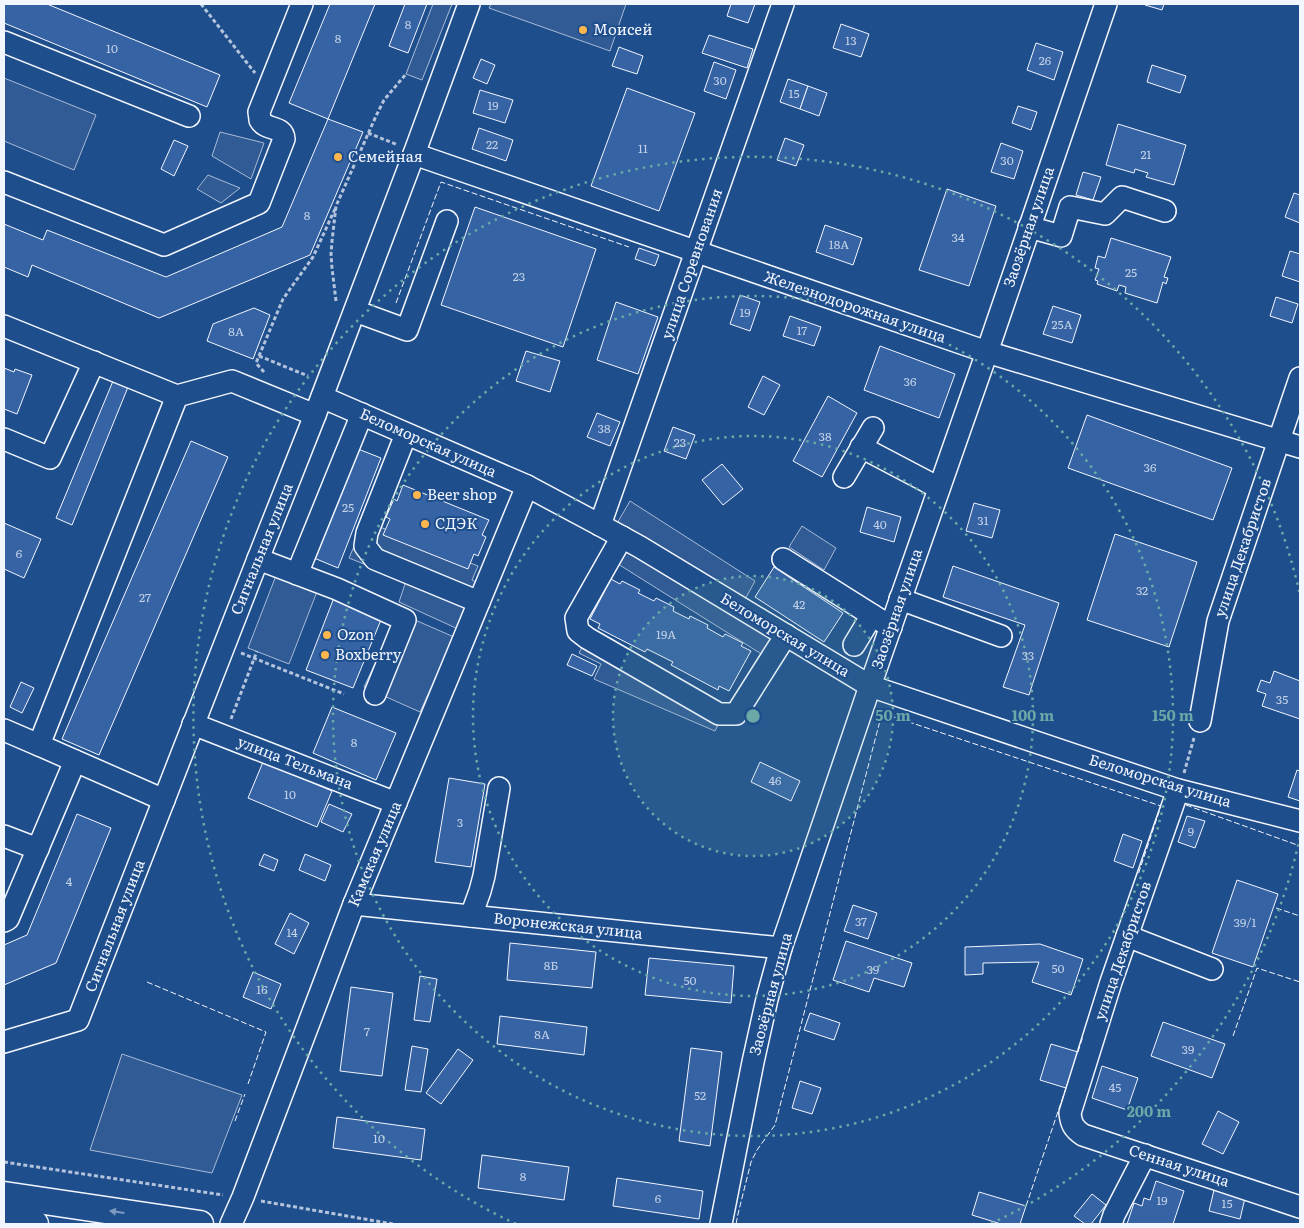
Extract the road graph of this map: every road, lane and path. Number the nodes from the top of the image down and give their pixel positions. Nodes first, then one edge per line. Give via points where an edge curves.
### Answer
1 (201, 4) edge
2 (302, 4) edge
3 (469, 4) edge
4 (784, 4) edge
5 (1106, 4) edge
6 (4, 42) edge
7 (406, 74) dead end
8 (268, 90) junction
9 (189, 116) dead end
10 (368, 133) junction
11 (410, 151) junction
12 (4, 182) edge
13 (336, 206) junction
14 (1165, 211) dead end
15 (448, 222) dead end
16 (1029, 227) junction
17 (696, 252) junction
18 (336, 301) dead end
19 (355, 311) junction
20 (4, 326) edge
21 (987, 352) junction
22 (94, 362) junction
23 (308, 376) dead end
24 (1300, 378) edge
25 (177, 396) junction
26 (319, 406) junction
27 (362, 414) junction
28 (873, 428) dead end
29 (406, 434) junction
30 (4, 439) edge
31 (1280, 440) junction
32 (862, 447) junction
33 (1300, 447) edge
34 (844, 477) dead end
35 (526, 486) junction
36 (939, 488) junction
37 (600, 525) junction
38 (622, 537) junction
39 (258, 559) junction
40 (783, 559) dead end
41 (296, 574) junction
42 (900, 599) junction
43 (479, 602) junction
44 (872, 615) junction
45 (891, 626) junction
46 (786, 635) junction
47 (1001, 636) dead end
48 (854, 645) dead end
49 (223, 646) junction
50 (257, 651) dead end
51 (254, 658) junction
52 (870, 686) junction
53 (344, 694) dead end
54 (375, 694) dead end
55 (193, 724) junction
56 (1197, 728) joint
57 (4, 730) edge
58 (225, 736) junction
59 (39, 745) junction
60 (74, 761) junction
61 (1180, 784) junction
62 (500, 788) dead end
63 (164, 800) junction
64 (396, 802) junction
65 (1300, 821) edge
66 (4, 836) edge
67 (38, 850) junction
68 (354, 904) junction
69 (471, 916) junction
70 (4, 921) edge
71 (1127, 936) junction
72 (782, 948) junction
73 (1212, 969) dead end
74 (4, 1042) edge
75 (1070, 1113) joint
76 (1145, 1155) junction
77 (4, 1162) edge
78 (4, 1195) edge
79 (243, 1198) junction
80 (1300, 1207) edge
81 (4, 1220) edge
82 (35, 1224) edge
83 (200, 1224) edge
84 (231, 1224) edge
85 (393, 1224) edge
86 (722, 1224) edge
87 (1111, 1224) edge

1 - 8 path
2 - 8 street
3 - 11 street, Сигнальная улица
4 - 17 street, улица Соревнования
5 - 16 street, Заозёрная улица
6 - 9 street
7 - 10 path via 384,100
8 - 12 street via 259,112 260,120 281,131 284,139 259,204 164,245
10 - 11 path
10 - 13 path
11 - 17 street, Железнодорожная улица
11 - 19 street, Сигнальная улица
13 - 18 path via 331,254
13 - 23 path via 313,257 283,300 259,356
14 - 16 street via 1122,197 1105,214 1070,207 1061,236
15 - 19 street via 407,330
16 - 21 street, Заозёрная улица
17 - 21 street, Железнодорожная улица
17 - 37 street, улица Соревнования
19 - 26 street, Сигнальная улица
20 - 22 street
21 - 31 street, Железнодорожная улица
21 - 36 street, Заозёрная улица
22 - 25 street
22 - 30 street via 50,458
24 - 31 street, улица Декабристов
25 - 26 street, Беломорская улица via 232,381
25 - 59 street
26 - 27 street, Беломорская улица
26 - 39 street, Сигнальная улица
27 - 29 street, Беломорская улица
27 - 41 street
28 - 32 street
29 - 35 street, Беломорская улица
29 - 43 street via 367,533 365,546 375,559
31 - 33 street, Железнодорожная улица
31 - 56 street, улица Декабристов via 1218,621
32 - 34 street
32 - 36 street
35 - 37 street, Беломорская улица
35 - 43 street, Камская улица
36 - 42 street, Заозёрная улица
37 - 38 street, Беломорская улица
38 - 46 street, Беломорская улица
38 - 46 street via 576,618 578,632 587,638 719,714 736,714
39 - 41 street
39 - 49 street, Сигнальная улица
40 - 44 street
41 - 54 street via 405,620
42 - 45 street, Заозёрная улица
42 - 47 street
43 - 64 street, Камская улица
44 - 45 street
44 - 48 street
45 - 52 street, Заозёрная улица
46 - 52 street, Беломорская улица
49 - 51 path
49 - 55 street, Сигнальная улица
50 - 51 path
51 - 53 path
51 - 58 path
52 - 61 street, Беломорская улица
52 - 72 street, Заозёрная улица
55 - 58 street, улица Тельмана
55 - 63 street, Сигнальная улица
56 - 61 path
57 - 59 street
58 - 64 street, улица Тельмана
59 - 60 street
60 - 63 street
60 - 67 street
61 - 65 street, Беломорская улица
61 - 71 street, улица Декабристов
62 - 69 street via 484,876
63 - 74 street, Сигнальная улица via 78,1020
64 - 68 street, Камская улица
66 - 67 street
67 - 70 street via 8,919
68 - 69 street, Воронежская улица
68 - 79 street, Камская улица
69 - 72 street, Воронежская улица
71 - 73 street
71 - 75 street, улица Декабристов
72 - 86 street, Заозёрная улица via 766,999
75 - 76 street, Сенная улица via 1071,1123 1083,1134
76 - 80 street, Сенная улица
76 - 87 street
77 - 79 path
83 -> 78 main road
79 - 84 street, Камская улица
79 - 85 path
81 - 82 main road

